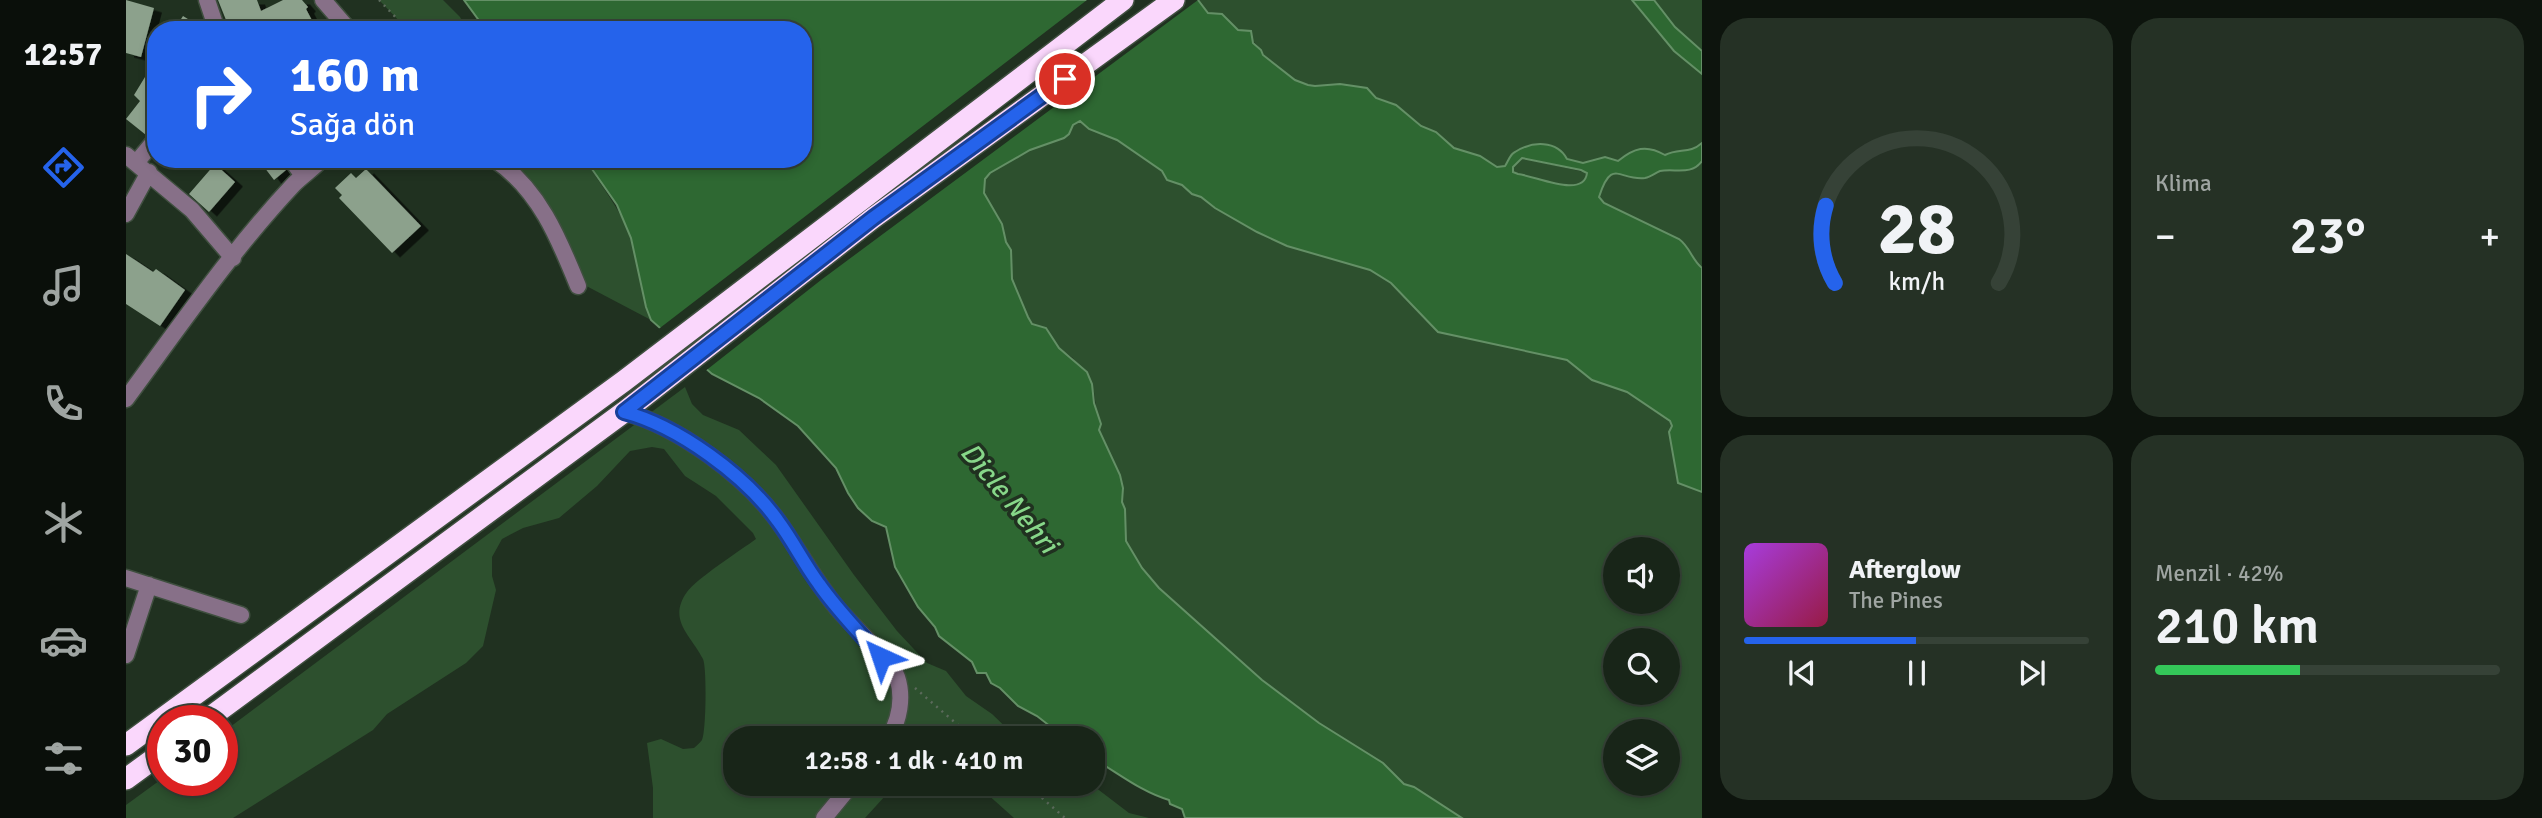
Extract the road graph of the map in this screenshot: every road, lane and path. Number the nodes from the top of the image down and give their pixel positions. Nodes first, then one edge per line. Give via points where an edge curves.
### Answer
1 (207, 0) edge
2 (323, 0) edge
3 (379, 0) edge
4 (1123, 0) edge
5 (1174, 0) edge
6 (214, 21) edge
7 (341, 21) edge
8 (399, 21) edge
9 (137, 163) edge
10 (297, 168) edge
11 (312, 168) edge
12 (505, 168) edge
13 (303, 177) junction
14 (126, 214) edge
15 (233, 258) junction
16 (578, 286) dead end
17 (126, 399) edge
18 (624, 412) junction
19 (126, 578) edge
20 (149, 585) junction
21 (241, 615) dead end
22 (126, 654) edge
23 (896, 673) junction
24 (227, 705) edge
25 (896, 726) edge
26 (959, 726) edge
27 (126, 745) edge
28 (147, 764) edge
29 (126, 779) edge
30 (842, 796) edge
31 (1040, 796) edge
32 (824, 818) edge
33 (1065, 818) edge

1 - 6 street
2 - 7 street
3 - 8 path
4 - 27 highway via 624,381
5 - 18 highway via 873,218
9 - 14 street
9 - 15 street via 192,210
10 - 13 street
11 - 13 street
12 - 16 street via 546,214
13 - 15 street
15 - 17 street
18 - 23 street via 643,417 695,446 761,501 817,583
18 - 24 highway
19 - 20 street
20 - 21 street
20 - 22 street
23 - 25 street via 901,688
23 - 26 path
28 - 29 highway
30 - 32 street
31 - 33 path

